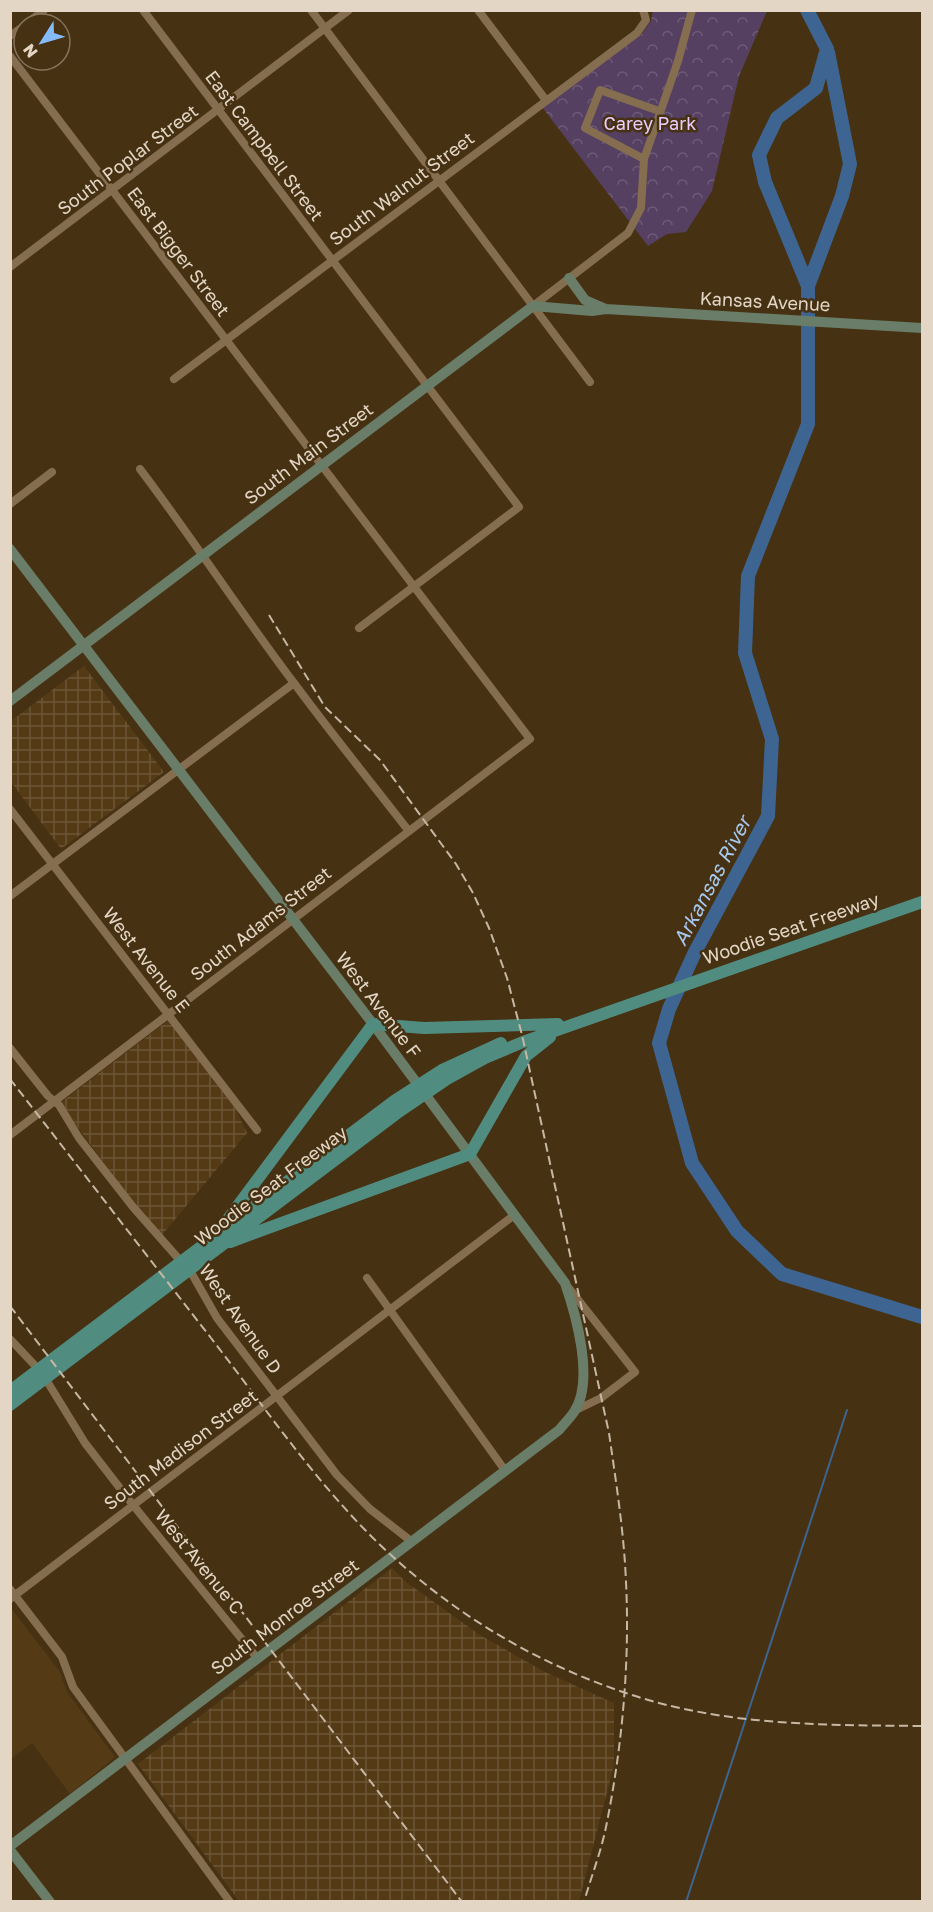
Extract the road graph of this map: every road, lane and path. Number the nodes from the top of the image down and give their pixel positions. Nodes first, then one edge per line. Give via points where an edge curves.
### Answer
1 (143, 10) edge
2 (311, 10) edge
3 (349, 10) edge
4 (478, 10) edge
5 (643, 10) edge
6 (692, 10) edge
7 (325, 29) junction
8 (10, 56) edge
9 (545, 99) junction
10 (218, 110) junction
11 (659, 111) junction
12 (644, 159) junction
13 (439, 180) junction
14 (113, 190) junction
15 (333, 261) junction
16 (11, 266) edge
17 (566, 281) junction
18 (532, 306) junction
19 (606, 309) junction
20 (588, 311) junction
21 (922, 328) edge
22 (226, 341) junction
23 (174, 379) dead end
24 (590, 382) dead end
25 (427, 386) junction
26 (321, 466) junction
27 (140, 469) dead end
28 (52, 472) dead end
29 (10, 504) edge
30 (10, 549) edge
31 (202, 555) junction
32 (415, 588) junction
33 (359, 628) dead end
34 (84, 645) junction
35 (294, 683) junction
36 (10, 701) edge
37 (530, 739) joint
38 (179, 770) junction
39 (10, 808) edge
40 (408, 830) junction
41 (53, 864) junction
42 (10, 896) edge
43 (917, 904) edge
44 (291, 919) junction
45 (169, 1014) junction
46 (373, 1024) junction
47 (569, 1024) junction
48 (10, 1048) edge
49 (54, 1101) junction
50 (257, 1130) dead end
51 (10, 1135) edge
52 (470, 1154) junction
53 (513, 1216) junction
54 (217, 1243) junction
55 (367, 1278) dead end
56 (565, 1283) junction
57 (391, 1311) junction
58 (10, 1339) edge
59 (17, 1391) edge
60 (276, 1396) junction
61 (10, 1405) edge
62 (576, 1410) junction
63 (504, 1469) junction
64 (133, 1505) junction
65 (411, 1541) junction
66 (12, 1594) edge
67 (258, 1659) junction
68 (126, 1759) junction
69 (10, 1848) edge
70 (50, 1902) edge
71 (230, 1902) edge

1 - 10 street, East Campbell Street
2 - 7 street
3 - 7 street, South Poplar Street
4 - 9 street
5 - 9 street, South Walnut Street via 646,20 638,33
6 - 11 street
7 - 10 street, South Poplar Street
7 - 13 street
8 - 14 street, East Bigger Street
9 - 13 street, South Walnut Street
10 - 14 street, South Poplar Street
10 - 15 street, East Campbell Street
11 - 12 street
11 - 12 street via 600,90 585,128
12 - 17 street, South Main Street via 641,208 628,233
13 - 15 street, South Walnut Street
13 - 18 street
14 - 16 street, South Poplar Street
14 - 22 street, East Bigger Street
15 - 22 street, South Walnut Street
15 - 25 street, East Campbell Street
17 - 18 street, South Main Street
17 - 19 street via 585,300
17 - 20 street
18 - 20 street
18 - 24 street
18 - 25 street, South Main Street
19 - 20 street
19 - 21 street, Kansas Avenue
22 - 23 street, South Walnut Street
22 - 26 street, East Bigger Street
25 - 26 street, South Main Street
25 - 32 street, East Campbell Street via 519,507
26 - 31 street, South Main Street
26 - 32 street, East Bigger Street
27 - 31 street
28 - 29 street
30 - 34 street, West Avenue F
31 - 34 street, South Main Street
31 - 35 street
32 - 33 street
32 - 37 street, East Bigger Street
34 - 36 street, South Main Street
34 - 38 street, West Avenue F
35 - 38 street
35 - 40 street
37 - 40 street, South Adams Street
38 - 41 street
38 - 44 street, West Avenue F
39 - 41 street, West Avenue E
40 - 44 street, South Adams Street
41 - 42 street
41 - 45 street, West Avenue E
43 - 47 main road, Woodie Seat Freeway
44 - 45 street, South Adams Street
44 - 46 street, West Avenue F
45 - 49 street, South Adams Street
45 - 50 street, West Avenue E
46 - 47 main road via 424,1028
46 - 52 street, West Avenue F
46 - 54 main road
47 - 52 main road via 526,1056
47 - 54 main road, Woodie Seat Freeway via 484,1049 397,1106
48 - 49 street, West Avenue D
49 - 51 street, South Adams Street
49 - 60 street, West Avenue D via 133,1207 192,1274 217,1318
52 - 53 street, West Avenue F
52 - 54 main road
53 - 56 street, West Avenue F
53 - 57 street, South Madison Street
54 - 59 main road, Woodie Seat Freeway
55 - 57 street
56 - 62 street, West Avenue F via 577,1317 582,1353 583,1382
56 - 62 street via 635,1372 601,1398
57 - 60 street, South Madison Street
57 - 63 street
58 - 64 street, West Avenue C via 42,1373 85,1443
59 - 61 main road, Woodie Seat Freeway
60 - 64 street, South Madison Street
60 - 65 street, West Avenue D via 337,1475 370,1509
62 - 63 street, South Monroe Street via 559,1430
63 - 65 street, South Monroe Street
64 - 66 street, South Madison Street
64 - 67 street, West Avenue C
65 - 67 street, South Monroe Street
66 - 68 street via 62,1657 73,1687
67 - 68 street, South Monroe Street
68 - 69 street, South Monroe Street
68 - 71 street
69 - 70 street

